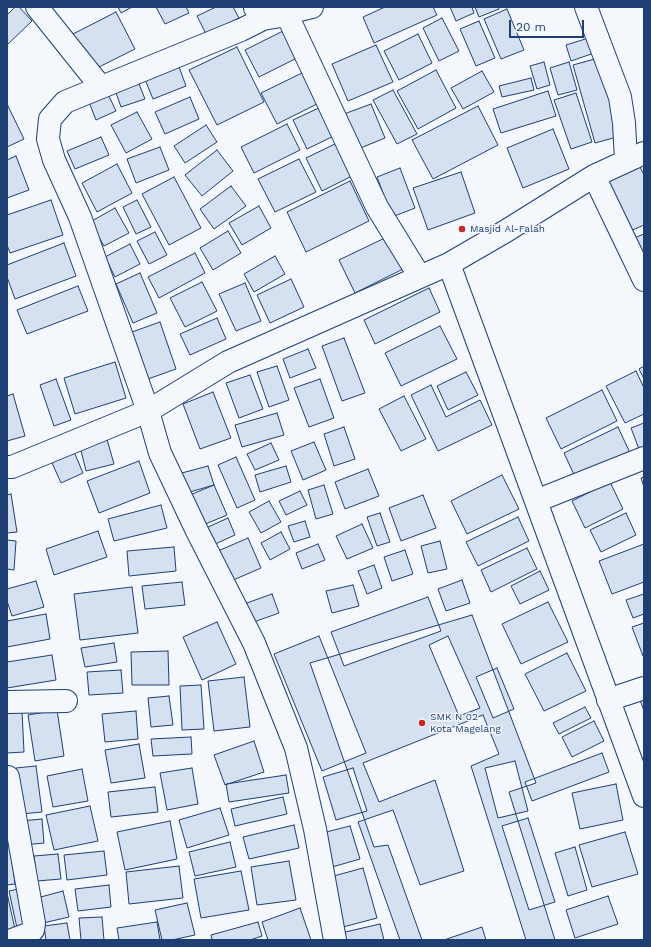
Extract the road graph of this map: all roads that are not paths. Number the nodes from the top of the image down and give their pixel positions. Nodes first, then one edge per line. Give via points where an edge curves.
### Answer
1 (37, 7) edge
2 (312, 7) edge
3 (586, 7) edge
4 (258, 13) edge
5 (286, 14) junction
6 (101, 87) junction
7 (635, 157) edge
8 (594, 176) junction
9 (449, 264) junction
10 (420, 277) junction
11 (644, 280) edge
12 (148, 412) junction
13 (644, 458) edge
14 (7, 467) edge
15 (536, 501) junction
16 (644, 688) edge
17 (608, 700) junction
18 (66, 701) dead end
19 (7, 702) edge
20 (8, 777) dead end
21 (644, 796) edge
22 (12, 940) edge
23 (336, 940) edge

1 - 6 street
2 - 5 street
3 - 7 street via 620,97 624,123
4 - 5 street
4 - 6 street via 240,30
5 - 10 street via 377,207
6 - 12 street via 65,102 50,119 48,139 54,160 80,217
7 - 8 street
8 - 9 street
8 - 11 street
9 - 10 street
9 - 15 street
10 - 12 street via 228,362
12 - 14 street
12 - 23 street via 160,453 254,643 296,748 315,829
13 - 15 street
15 - 17 street
16 - 17 street
17 - 21 street
18 - 19 street
20 - 22 street via 34,923 33,930 28,934

